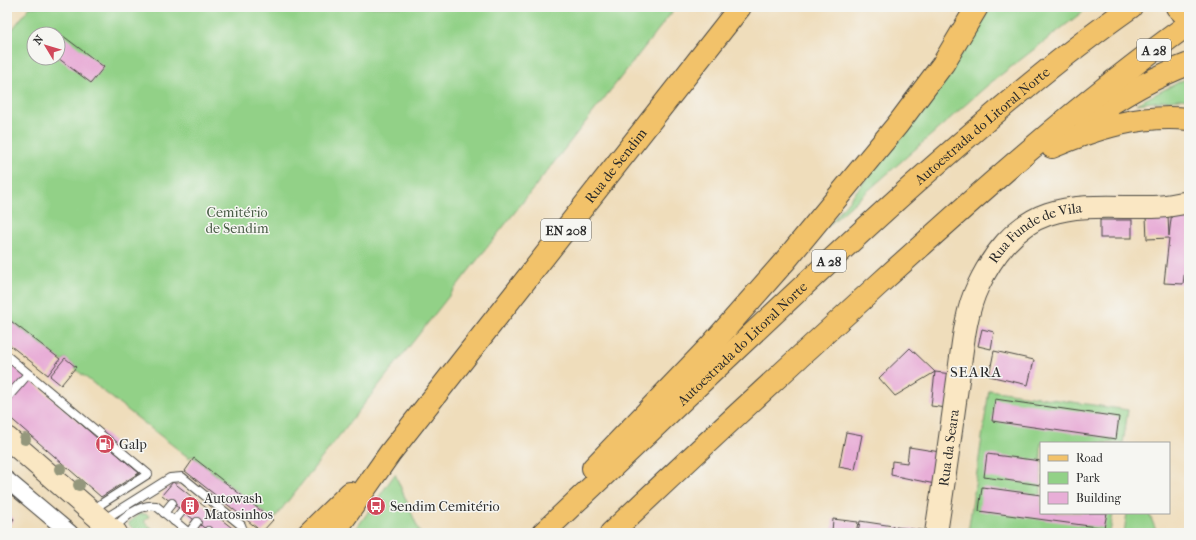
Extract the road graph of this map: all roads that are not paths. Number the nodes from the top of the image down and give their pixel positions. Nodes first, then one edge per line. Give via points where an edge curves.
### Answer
1 (740, 7) edge
2 (977, 7) edge
3 (1131, 7) edge
4 (1177, 7) edge
5 (1189, 19) edge
6 (1189, 24) edge
7 (1189, 64) edge
8 (1189, 119) edge
9 (1052, 147) junction
10 (1189, 202) edge
11 (958, 213) junction
12 (7, 356) edge
13 (960, 363) joint
14 (28, 374) junction
15 (7, 398) edge
16 (7, 438) edge
17 (390, 453) junction
18 (7, 480) edge
19 (189, 482) junction
20 (183, 489) dead end
21 (198, 490) junction
22 (193, 497) dead end
23 (214, 502) junction
24 (172, 503) dead end
25 (208, 509) dead end
26 (182, 511) dead end
27 (164, 513) junction
28 (174, 521) junction
29 (197, 522) dead end
30 (105, 526) edge
31 (70, 533) edge
32 (189, 533) edge
33 (244, 533) edge
34 (309, 533) edge
35 (334, 533) edge
36 (533, 533) edge
37 (543, 533) edge
38 (611, 533) edge
39 (936, 533) edge

1 - 17 main road, Rua de Sendim / EN 208
2 - 36 main road via 943,64 898,124 785,261 712,344
3 - 37 main road, Autoestrada do Litoral Norte / A 28 via 1057,62 836,254
4 - 5 main road
6 - 11 main road, A 28 via 1080,107
7 - 9 main road via 1144,83 1112,102
8 - 9 main road via 1172,117 1132,121 1088,132
9 - 11 main road via 1006,183
10 - 13 street, Rua Funde de Vila via 1155,207 1066,210 1047,214 1028,224 1007,240 977,287 970,309
11 - 38 main road, A 28 via 740,411
12 - 14 lane
13 - 39 street, Rua da Seara
14 - 15 lane
14 - 30 lane via 148,474 101,504
16 - 30 street
17 - 34 main road, Rua de Sendim
17 - 35 main road, Rua de Sendim
18 - 31 street
19 - 20 lane
19 - 21 lane
19 - 30 lane via 178,476 170,478
21 - 22 lane
21 - 23 lane
23 - 25 lane
23 - 33 lane via 221,514 232,522 241,524
24 - 27 lane
26 - 28 lane
27 - 28 lane
27 - 30 lane via 156,506 144,506
28 - 32 lane
29 - 32 lane

